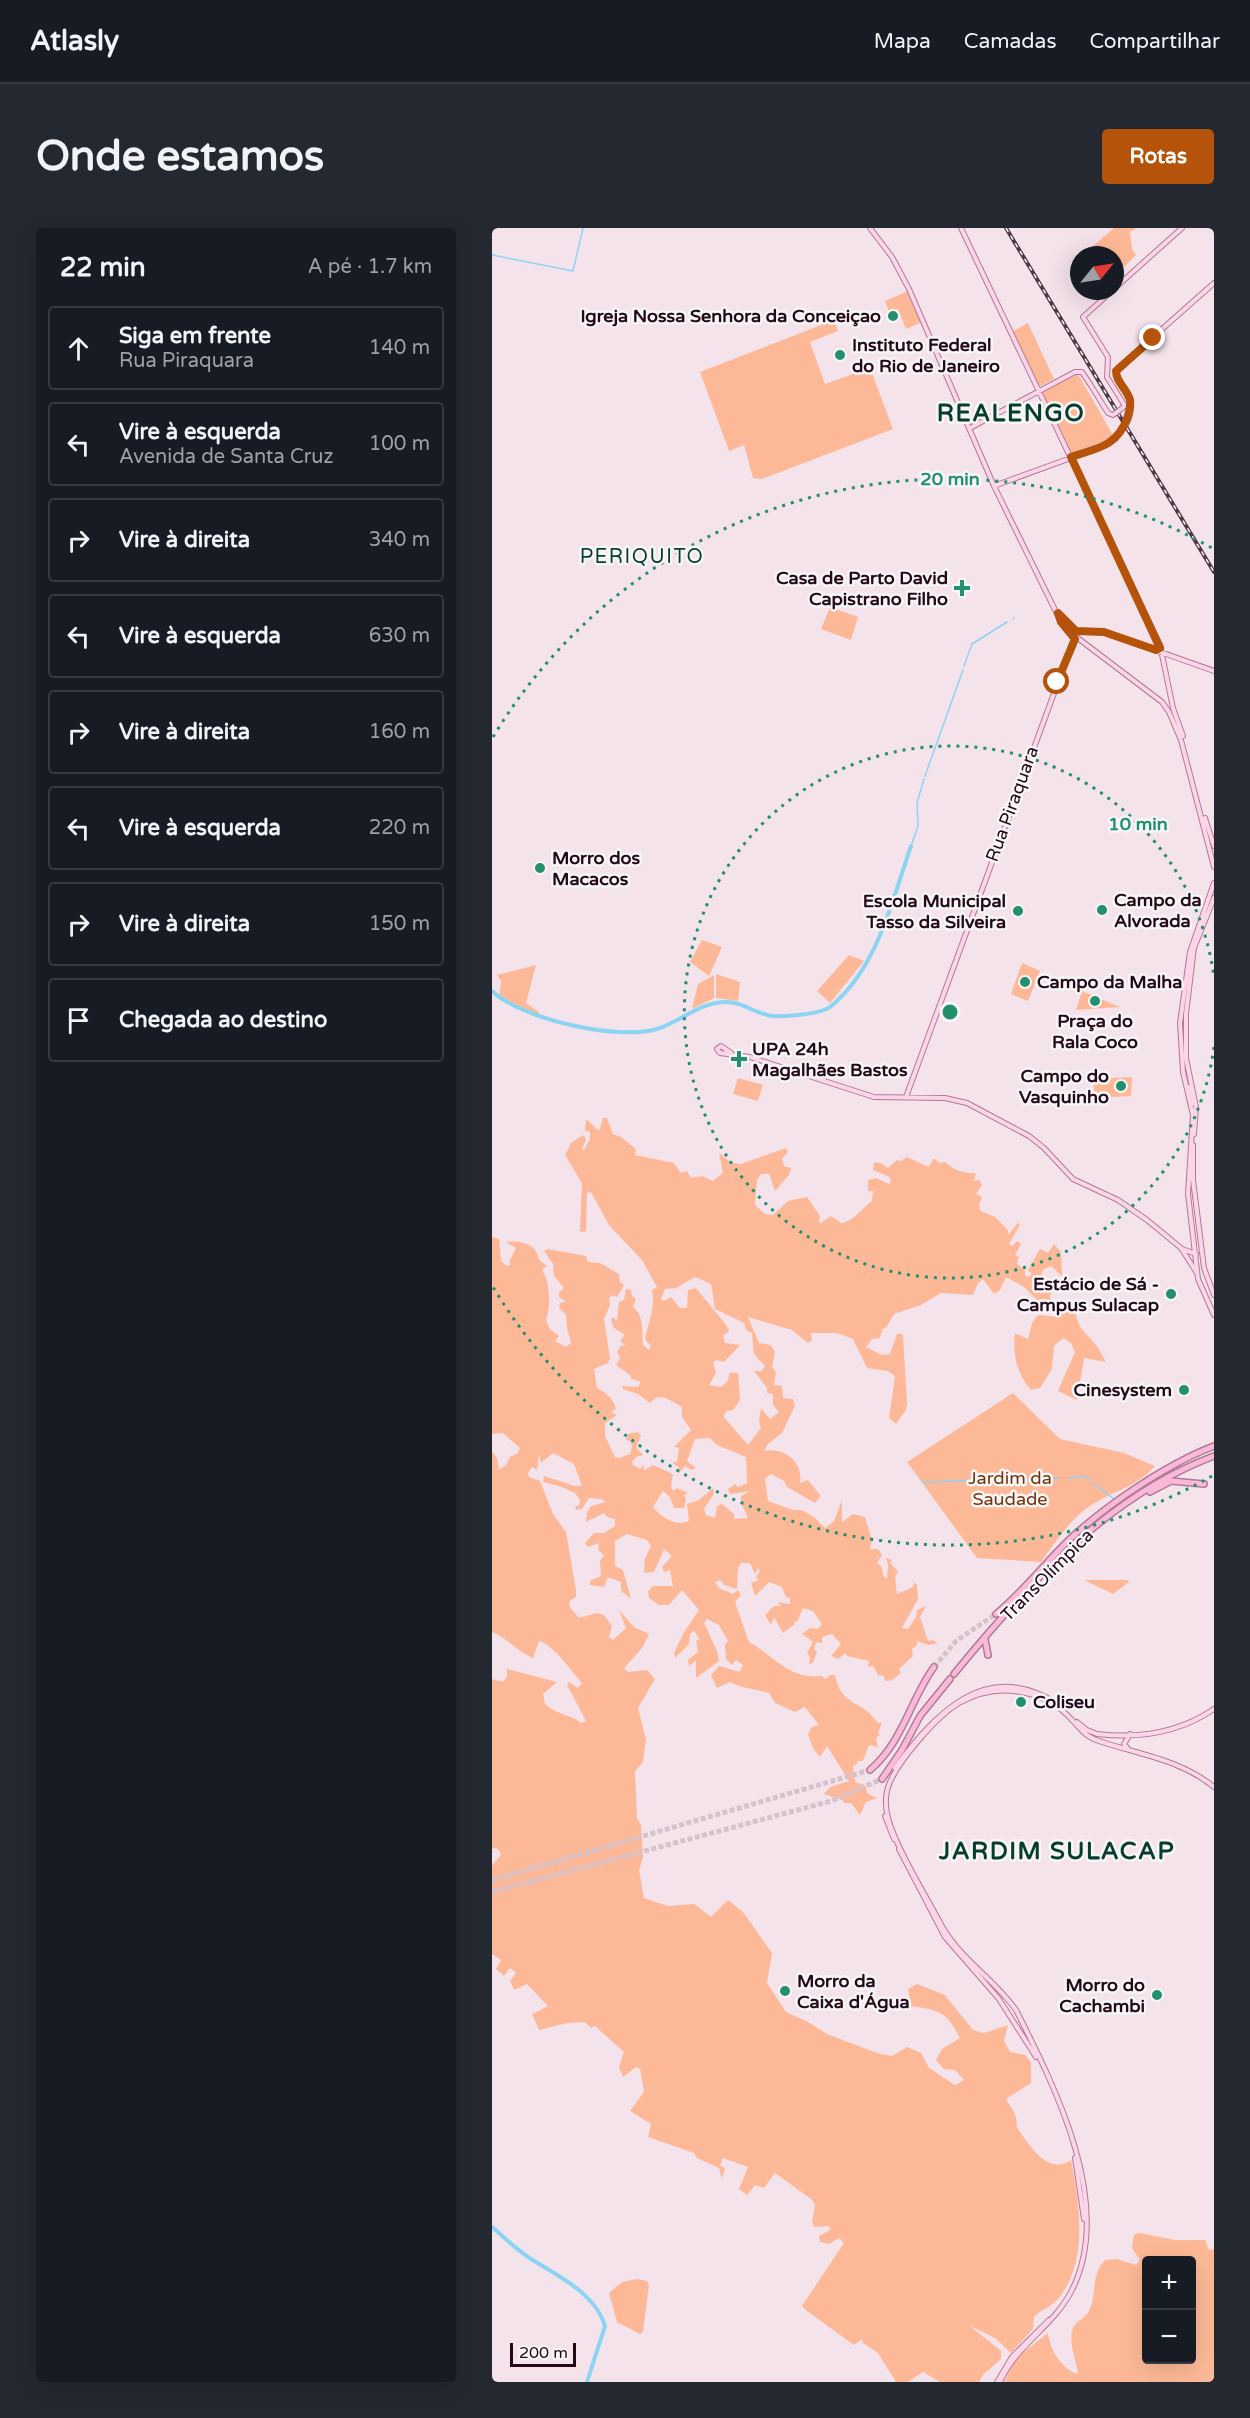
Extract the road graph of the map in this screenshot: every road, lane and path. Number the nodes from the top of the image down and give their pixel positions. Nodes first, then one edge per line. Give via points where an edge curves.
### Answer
1 (870, 228) edge
2 (961, 228) edge
3 (1182, 228) edge
4 (1124, 281) edge
5 (1214, 283) edge
6 (1103, 300) edge
7 (1040, 390) junction
8 (970, 428) junction
9 (1071, 457) junction
10 (994, 486) junction
11 (1073, 633) junction
12 (1085, 643) junction
13 (1160, 645) junction
14 (1071, 648) junction
15 (1156, 650) junction
16 (1163, 653) junction
17 (1214, 671) edge
18 (1171, 698) junction
19 (1162, 702) junction
20 (1173, 708) junction
21 (1168, 710) junction
22 (1214, 846) edge
23 (1214, 867) edge
24 (1214, 883) edge
25 (1214, 898) edge
26 (1184, 1007) junction
27 (730, 1053) junction
28 (1185, 1084) junction
29 (906, 1098) junction
30 (1196, 1107) junction
31 (1188, 1187) junction
32 (1194, 1189) junction
33 (1192, 1218) junction
34 (1199, 1218) junction
35 (1181, 1248) junction
36 (1195, 1254) junction
37 (1191, 1260) junction
38 (1204, 1268) junction
39 (1197, 1274) junction
40 (1214, 1295) edge
41 (1214, 1315) edge
42 (1214, 1445) edge
43 (1214, 1456) edge
44 (1169, 1471) junction
45 (1204, 1484) dead end
46 (1112, 1514) junction
47 (996, 1614) tunnel mouth
48 (985, 1637) junction
49 (972, 1652) junction
50 (934, 1667) tunnel mouth
51 (950, 1707) junction
52 (1214, 1709) edge
53 (1112, 1734) junction
54 (1131, 1734) junction
55 (1113, 1746) junction
56 (1130, 1751) junction
57 (870, 1770) tunnel mouth
58 (882, 1779) tunnel mouth
59 (1214, 1787) edge
60 (1005, 1995) junction
61 (999, 1999) junction
62 (1016, 2010) junction
63 (1010, 2015) junction
64 (999, 2382) edge

1 - 8 main road via 909,289
2 - 7 main road
3 - 4 main road
5 - 9 main road, bridge via 1115,373 1129,397 1129,412 1119,436
6 - 7 main road, bridge via 1083,317 1108,357 1107,377 1125,406 1113,415 1108,413 1078,371
7 - 8 main road
7 - 9 main road
8 - 10 main road
9 - 10 main road
9 - 13 main road
10 - 11 main road via 1058,613
11 - 12 main road
11 - 14 main road, Rua Piraquara
11 - 15 main road via 1104,632
12 - 14 main road
12 - 19 main road
13 - 15 main road
13 - 16 main road
14 - 29 main road, Rua Piraquara
15 - 16 main road
16 - 17 main road
16 - 18 main road
18 - 19 main road
18 - 20 main road
19 - 21 main road
20 - 21 main road
20 - 22 main road
21 - 23 main road via 1181,740
24 - 26 main road via 1190,952
25 - 26 main road via 1194,948
26 - 28 main road via 1181,1056
26 - 30 main road via 1186,1058
27 - 27 main road via 720,1053 723,1047
27 - 29 main road via 855,1093
28 - 30 main road
28 - 31 main road via 1193,1119
29 - 35 main road via 958,1100 1029,1136 1073,1179 1120,1201
30 - 32 main road
31 - 32 main road
31 - 33 main road
32 - 34 main road
33 - 34 main road
33 - 36 main road
34 - 38 main road
35 - 36 main road
35 - 37 main road
36 - 37 main road
36 - 38 main road
36 - 39 main road
37 - 39 main road
38 - 40 main road
39 - 41 main road
42 - 44 highway, TransOlímpica via 1175,1463
43 - 44 highway, TransOlímpica
44 - 46 highway, TransOlímpica
44 - 47 highway, TransOlímpica via 1073,1537
45 - 46 highway via 1168,1482
46 - 48 highway, TransOlímpica via 1060,1556
48 - 49 highway, TransOlímpica
48 - 49 highway via 987,1656
49 - 58 highway, TransOlímpica via 920,1716
50 - 57 highway via 897,1740
51 - 53 main road via 966,1696 988,1689 1021,1689 1049,1699 1092,1732
51 - 55 main road via 984,1693 1022,1692 1053,1704 1088,1736
51 - 60 main road via 896,1771 887,1793 887,1813 948,1937
51 - 61 main road via 931,1723 894,1770 886,1785 885,1814 945,1937
52 - 54 main road via 1171,1731
53 - 54 main road
53 - 55 main road via 1117,1740
54 - 56 main road via 1124,1744
55 - 56 main road
56 - 59 main road via 1192,1771
60 - 61 main road via 1000,1994
60 - 62 main road
61 - 63 main road
62 - 63 main road via 1016,2015
62 - 64 main road via 1073,2133 1087,2225 1084,2253 1072,2289 1048,2325 1017,2354
63 - 64 main road via 1029,2044 1070,2132 1084,2237 1076,2274 1063,2302 1011,2357

